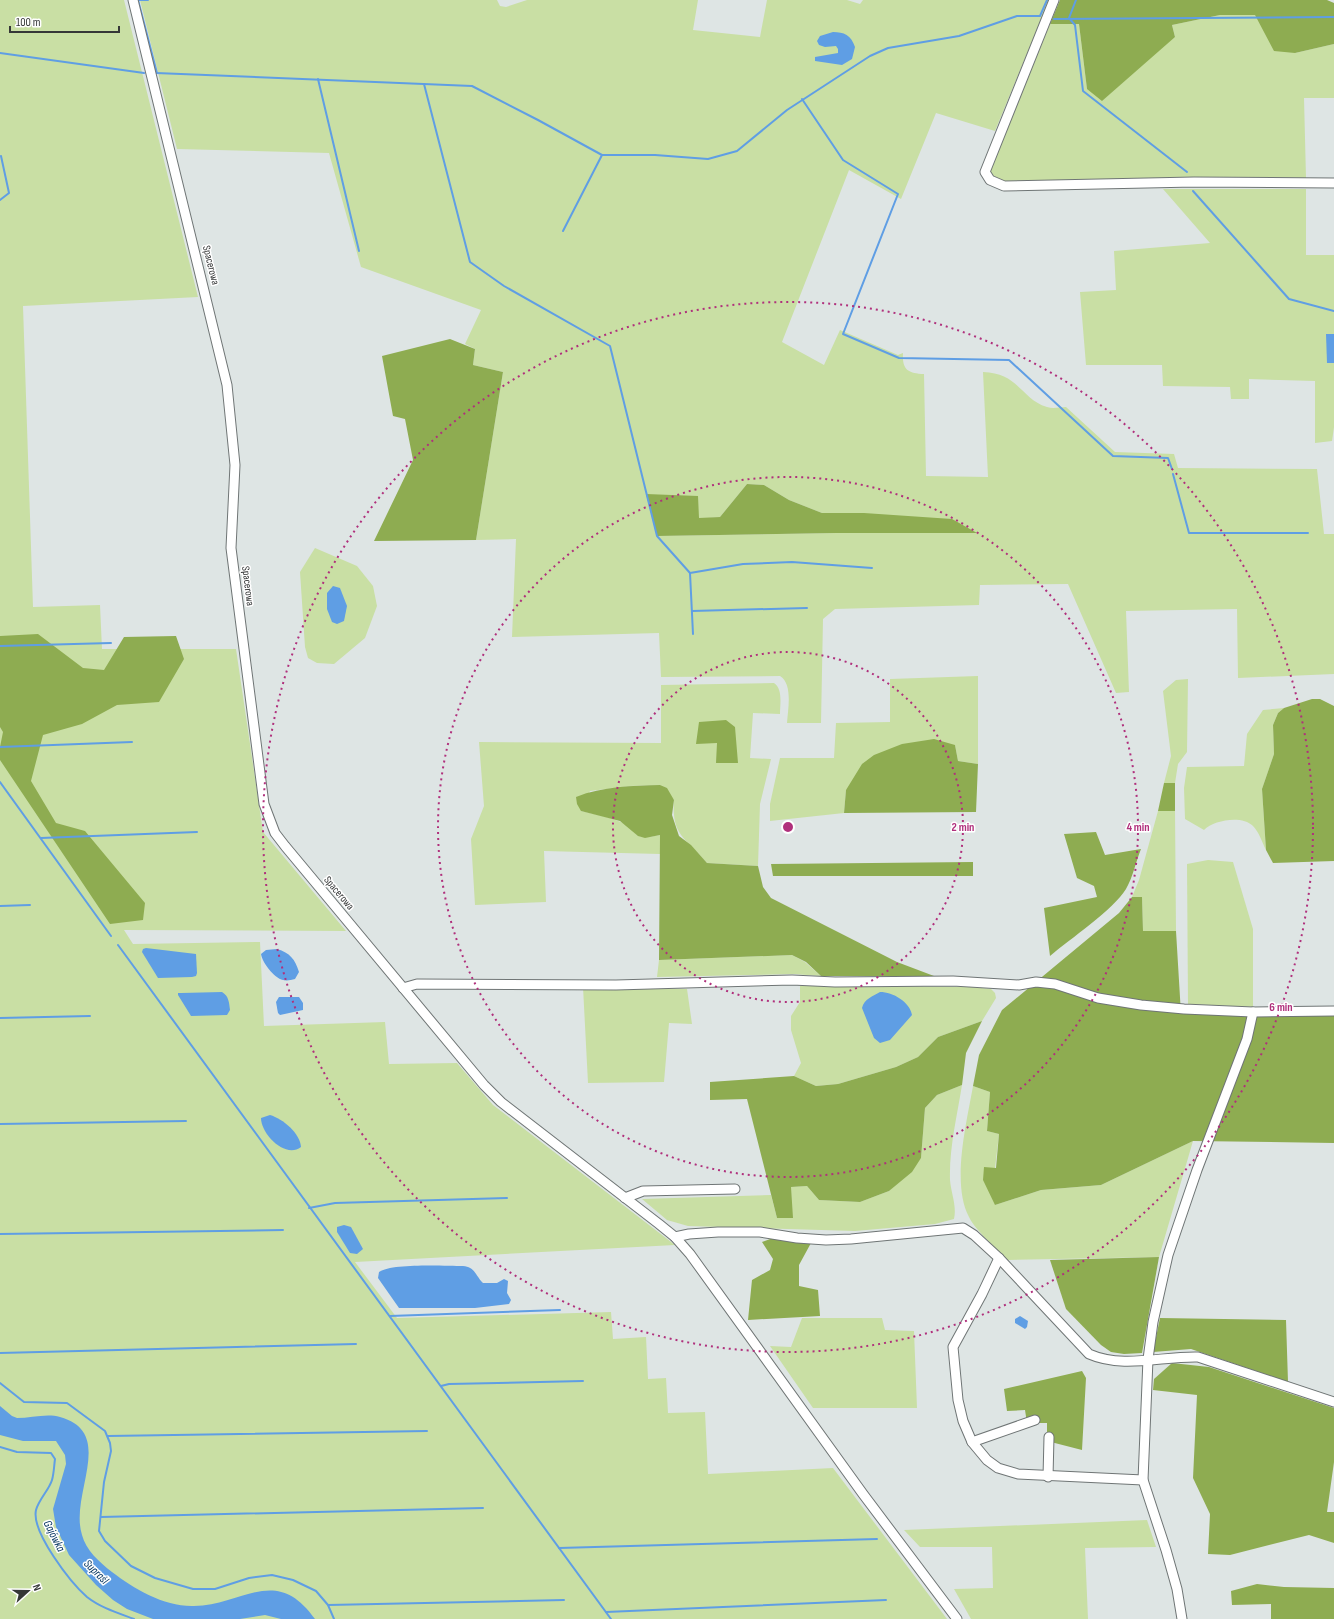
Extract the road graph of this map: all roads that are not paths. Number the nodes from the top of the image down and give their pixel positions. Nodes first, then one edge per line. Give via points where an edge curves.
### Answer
1 (133, 0) edge
2 (1054, 0) edge
3 (1334, 183) edge
4 (403, 988) junction
5 (1334, 1011) edge
6 (1253, 1012) junction
7 (735, 1190) dead end
8 (625, 1198) junction
9 (675, 1237) junction
10 (999, 1258) junction
11 (1148, 1359) junction
12 (1334, 1402) edge
13 (1035, 1420) dead end
14 (1049, 1437) dead end
15 (972, 1442) junction
16 (1048, 1477) junction
17 (1143, 1480) junction
18 (957, 1619) edge
19 (1182, 1619) edge

1 - 4 street, Spacerowa via 227,385 235,466 231,548 264,804 275,832 285,846
2 - 3 street via 985,172 990,180 1004,186 1194,182
4 - 6 street via 417,984 616,985 792,980 953,981 1019,985 1036,982 1055,984 1098,998 1141,1005
4 - 8 street, Spacerowa via 500,1102
5 - 6 street
6 - 11 street via 1247,1039 1168,1255 1153,1322
7 - 8 street via 643,1192
8 - 9 street, Spacerowa
9 - 10 street via 718,1232 760,1232 797,1238 851,1239 963,1228 974,1234
9 - 18 street, Spacerowa
10 - 11 street via 1089,1354 1121,1362
10 - 15 street via 953,1347 960,1407
11 - 12 street via 1198,1357
11 - 17 street
13 - 15 street
14 - 16 street
15 - 16 street via 987,1460 998,1468 1018,1474
16 - 17 street
17 - 19 street via 1177,1589

